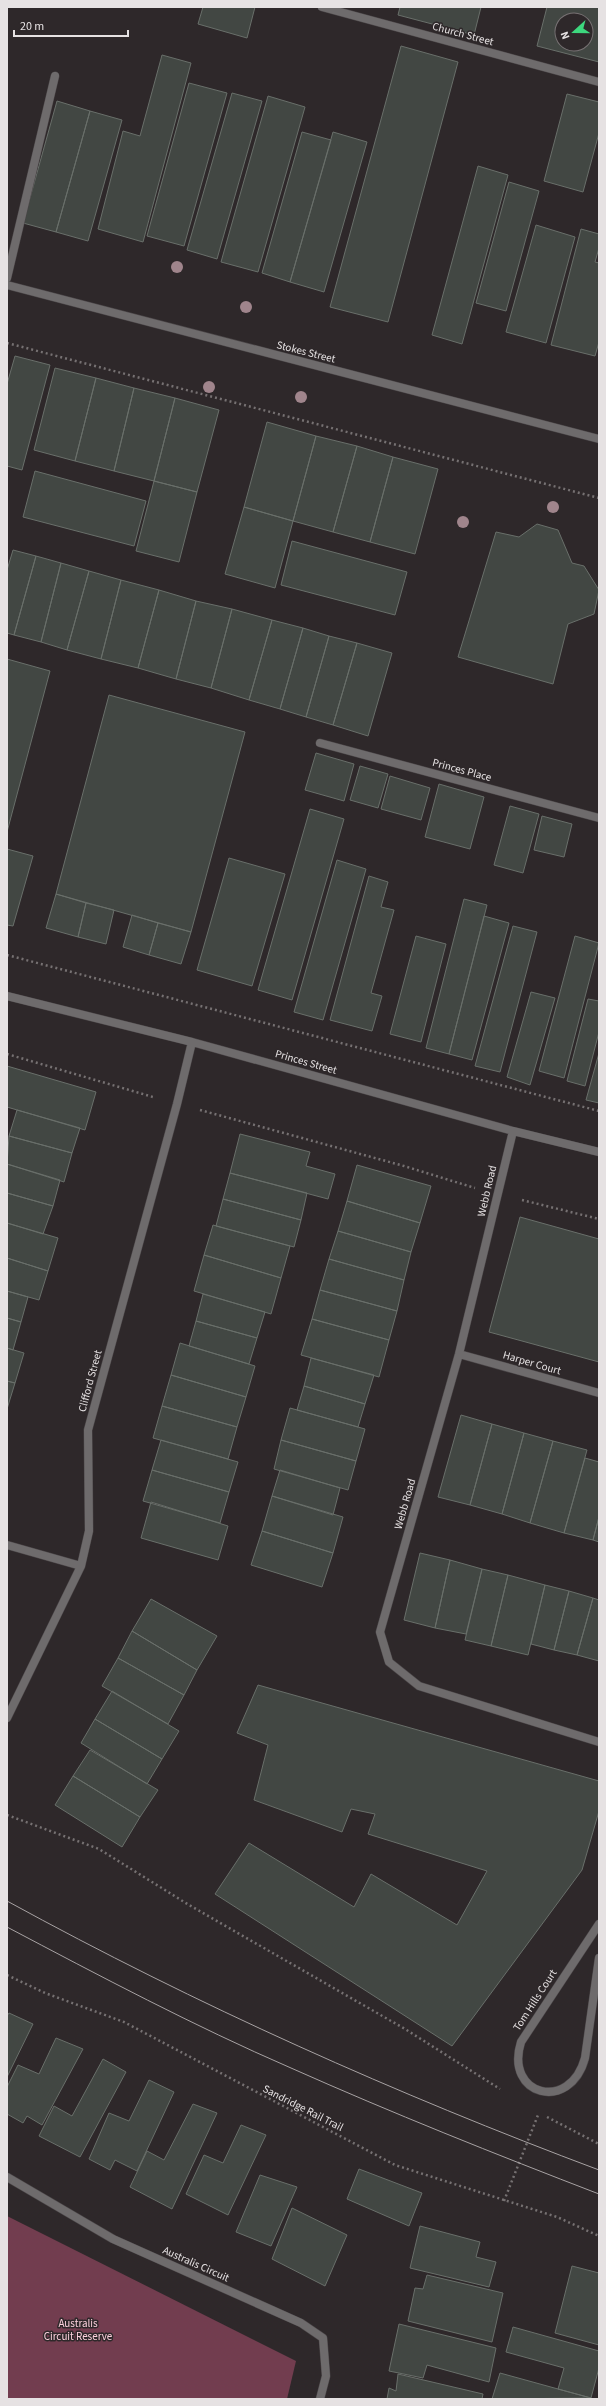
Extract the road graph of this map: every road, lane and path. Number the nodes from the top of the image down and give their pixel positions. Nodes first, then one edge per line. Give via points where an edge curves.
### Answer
1 (322, 7) edge
2 (54, 76) dead end
3 (599, 82) edge
4 (7, 278) edge
5 (7, 285) edge
6 (7, 343) edge
7 (599, 439) edge
8 (599, 498) edge
9 (320, 743) dead end
10 (599, 818) edge
11 (7, 955) edge
12 (7, 996) edge
13 (192, 1042) junction
14 (7, 1054) edge
15 (177, 1104) junction
16 (599, 1111) edge
17 (512, 1131) junction
18 (599, 1152) edge
19 (497, 1195) junction
20 (599, 1219) edge
21 (459, 1354) junction
22 (599, 1393) edge
23 (7, 1546) edge
24 (81, 1566) junction
25 (7, 1718) edge
26 (599, 1742) edge
27 (7, 1815) edge
28 (599, 1924) edge
29 (599, 1958) edge
30 (7, 1975) edge
31 (505, 2092) dead end
32 (599, 2144) edge
33 (7, 2177) edge
34 (504, 2201) junction
35 (599, 2236) edge
36 (320, 2399) edge

1 - 3 street, Church Street
2 - 4 street
5 - 7 street, Stokes Street
6 - 8 path
9 - 10 street, Princes Place
11 - 16 path
12 - 13 street, Princes Street
13 - 15 street, Clifford Street
13 - 17 street, Princes Street
14 - 15 path
15 - 19 path via 404,1166
15 - 24 street, Clifford Street via 88,1430 89,1531
17 - 18 street, Princes Street
17 - 19 street, Webb Road
19 - 20 path via 540,1203
19 - 21 street, Webb Road
21 - 22 street, Harper Court
21 - 26 street, Webb Road via 380,1632 389,1662 419,1686
23 - 24 street
24 - 25 street, Clifford Street
27 - 31 path via 99,1849 189,1905 405,2029
28 - 29 street, Tom Hills Court via 521,2042 518,2065 521,2076 533,2088 549,2093 560,2091 573,2082 580,2072 585,2058
30 - 34 path, Sandridge Rail Trail via 45,1994 124,2022 395,2165
32 - 34 path via 539,2113
33 - 36 street, Australis Circuit via 113,2240 301,2323 323,2338 326,2376
34 - 35 path, Sandridge Rail Trail via 557,2218

